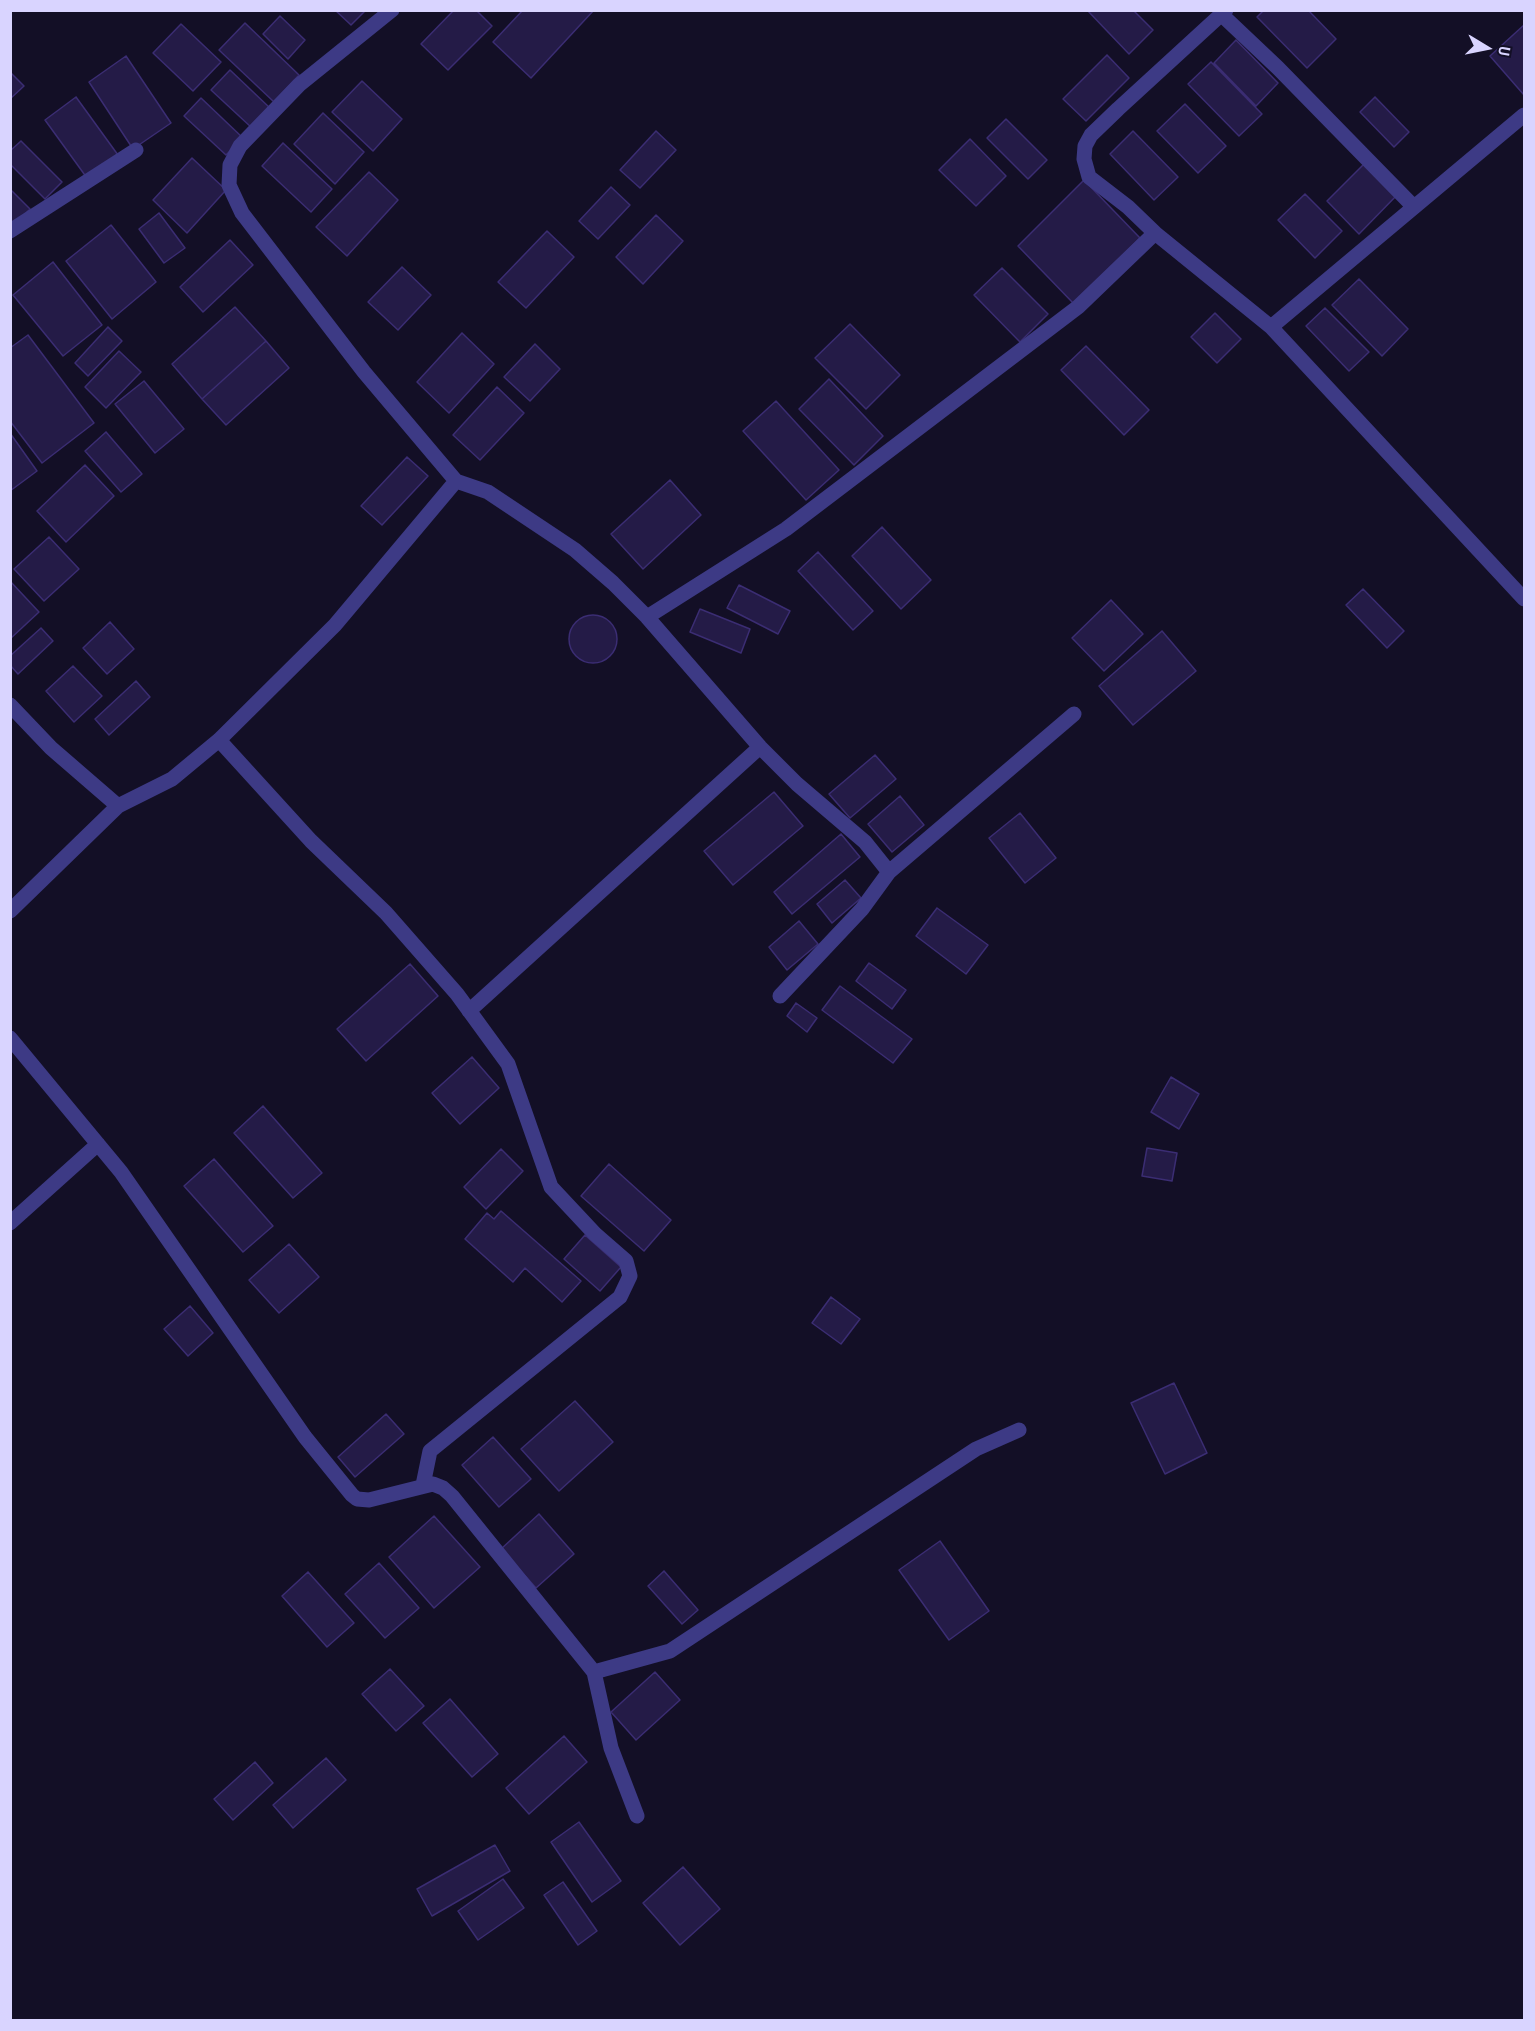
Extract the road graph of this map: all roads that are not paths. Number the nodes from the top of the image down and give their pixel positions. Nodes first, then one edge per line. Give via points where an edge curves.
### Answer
1 (392, 10) edge
2 (1224, 13) edge
3 (1524, 115) edge
4 (136, 150) dead end
5 (1413, 206) junction
6 (10, 231) edge
7 (1155, 233) junction
8 (1271, 327) junction
9 (456, 481) junction
10 (1524, 599) edge
11 (647, 617) junction
12 (10, 705) edge
13 (1074, 714) dead end
14 (219, 740) junction
15 (760, 747) junction
16 (118, 806) junction
17 (889, 872) junction
18 (10, 911) edge
19 (780, 996) dead end
20 (469, 1011) junction
21 (10, 1038) edge
22 (98, 1144) junction
23 (10, 1223) edge
24 (1019, 1430) dead end
25 (423, 1485) junction
26 (594, 1672) junction
27 (637, 1816) dead end

1 - 9 street via 299,85 240,146 230,165 229,185 242,213 364,372
2 - 5 street
2 - 7 street via 1118,109 1085,146 1089,177
3 - 5 street
4 - 6 street
5 - 8 street
7 - 8 street
7 - 11 street via 1078,307 786,529
8 - 10 street
9 - 11 street via 488,492 575,550
9 - 14 street via 335,625
11 - 15 street
12 - 16 street via 51,748
13 - 17 street
14 - 16 street via 172,779
14 - 20 street via 311,841 386,913
15 - 17 street via 865,842
15 - 20 street
16 - 18 street
17 - 19 street via 862,909
20 - 25 street via 508,1064 551,1187 626,1261 630,1276 621,1297 430,1451
21 - 22 street
22 - 23 street
22 - 25 street via 174,1244 305,1437 352,1496 369,1500
24 - 26 street via 976,1449 670,1651
25 - 26 street via 439,1486 452,1496
26 - 27 street via 611,1748

